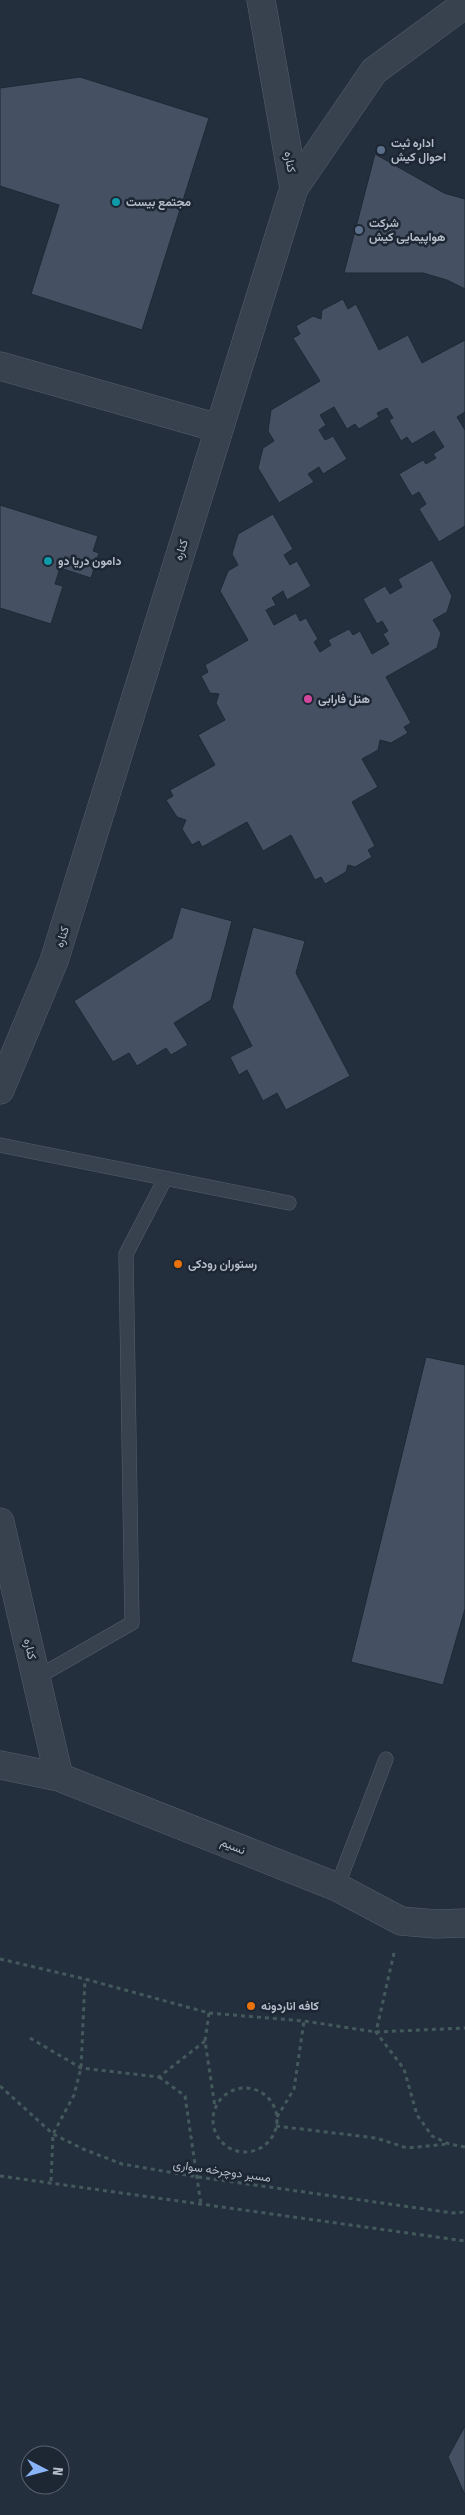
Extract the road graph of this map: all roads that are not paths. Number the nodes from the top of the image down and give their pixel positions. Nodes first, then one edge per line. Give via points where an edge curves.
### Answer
1 (261, 0) edge
2 (465, 4) edge
3 (294, 188) junction
4 (0, 366) edge
5 (218, 428) junction
6 (0, 1090) edge
7 (0, 1145) edge
8 (165, 1179) junction
9 (289, 1203) dead end
10 (0, 1522) edge
11 (36, 1678) junction
12 (386, 1759) dead end
13 (0, 1765) edge
14 (59, 1777) junction
15 (337, 1887) junction
16 (465, 1923) edge

1 - 3 street, کناره
2 - 3 street via 374,71
3 - 5 street, کناره
4 - 5 street
5 - 6 street, کناره via 54,962
7 - 8 lane
8 - 9 lane
8 - 11 lane via 126,1254 132,1623
10 - 11 street, کناره
11 - 14 street, کناره
12 - 15 lane
13 - 14 street, نسیم
14 - 15 street, نسیم
15 - 16 street, نسیم via 402,1920

